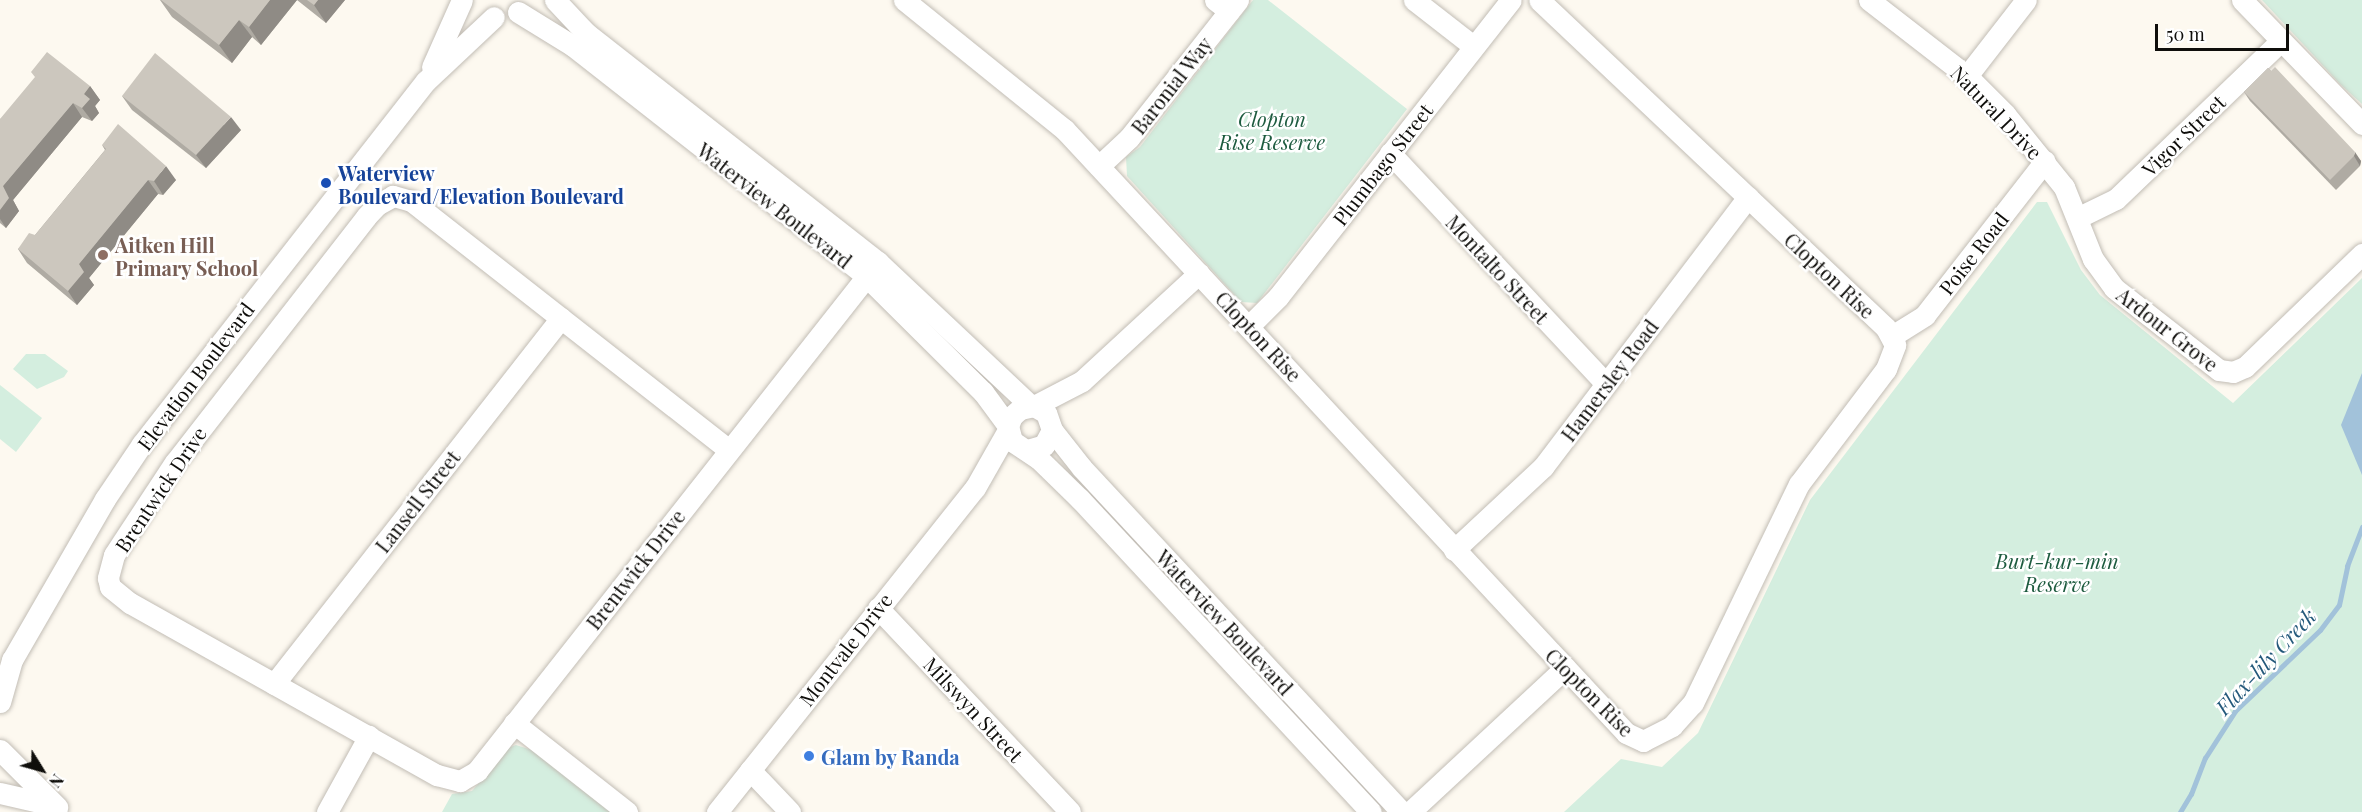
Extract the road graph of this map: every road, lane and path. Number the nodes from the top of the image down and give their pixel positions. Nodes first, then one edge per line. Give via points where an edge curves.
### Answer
1 (464, 0) edge
2 (555, 0) edge
3 (904, 0) edge
4 (1414, 0) edge
5 (1511, 0) edge
6 (1539, 0) edge
7 (1869, 0) edge
8 (2026, 0) edge
9 (2242, 0) edge
10 (1227, 4) edge
11 (525, 6) edge
12 (494, 17) junction
13 (2281, 41) junction
14 (1473, 46) junction
15 (1966, 76) junction
16 (426, 81) junction
17 (680, 118) junction
18 (2362, 123) edge
19 (1390, 153) junction
20 (2045, 161) junction
21 (1099, 166) junction
22 (1748, 198) junction
23 (2077, 218) junction
24 (2362, 254) edge
25 (872, 269) junction
26 (1199, 273) junction
27 (561, 318) junction
28 (1250, 325) junction
29 (1892, 336) junction
30 (1082, 381) junction
31 (1606, 384) junction
32 (1032, 406) junction
33 (1008, 428) junction
34 (1052, 428) junction
35 (729, 450) junction
36 (1027, 450) junction
37 (975, 488) junction
38 (1454, 549) junction
39 (878, 608) junction
40 (1234, 632) junction
41 (1219, 647) junction
42 (6, 666) edge
43 (1565, 668) junction
44 (274, 684) junction
45 (0, 702) edge
46 (514, 723) junction
47 (369, 736) junction
48 (0, 749) edge
49 (0, 761) edge
50 (750, 770) junction
51 (0, 793) edge
52 (61, 810) edge
53 (327, 812) edge
54 (627, 812) edge
55 (717, 812) edge
56 (790, 812) edge
57 (1070, 812) edge
58 (1371, 812) edge
59 (1402, 812) edge
60 (1410, 812) edge

1 - 12 street via 482,14
1 - 16 street, Elevation Boulevard
2 - 17 street, Waterview Boulevard
3 - 21 street, Clopton Rise via 1032,101
4 - 14 street
5 - 14 street, Plumbago Street
6 - 22 street, Clopton Rise
7 - 15 street, Natural Drive
8 - 15 street
9 - 13 street
10 - 21 street, Baronial Way via 1129,138
11 - 12 street
11 - 17 street, Waterview Boulevard via 573,46
12 - 16 street, Elevation Boulevard
13 - 18 street
13 - 23 street, Vigor Street via 2116,199
14 - 19 street, Plumbago Street
15 - 20 street, Natural Drive
16 - 42 street, Elevation Boulevard via 142,444
17 - 25 street, Waterview Boulevard
19 - 28 street, Plumbago Street via 1278,297
19 - 31 street, Montalto Street
20 - 23 street, Natural Drive via 2064,188
20 - 29 street, Poise Road via 1925,315
21 - 26 street, Clopton Rise
22 - 29 street, Clopton Rise
22 - 31 street, Hamersley Road
23 - 24 street, Ardour Grove via 2093,259 2114,288 2213,367 2226,372 2245,367
25 - 32 street, Waterview Boulevard
25 - 33 street, Waterview Boulevard via 976,384
25 - 35 street, Brentwick Drive
26 - 28 street, Clopton Rise
26 - 30 street
27 - 35 street, Brentwick Drive
27 - 44 street, Lansell Street
27 - 44 street, Brentwick Drive via 411,201 393,196 366,217 213,410 120,545 108,578 117,595
28 - 38 street, Clopton Rise
29 - 43 street, Clopton Rise via 1892,360 1798,484 1684,715 1659,736 1637,740
30 - 32 street
30 - 34 street
31 - 38 street, Hamersley Road via 1543,467
32 - 33 street via 1016,412
32 - 34 street via 1046,413
33 - 36 street via 1012,441
33 - 37 street, Montvale Drive
34 - 36 street via 1044,445
34 - 40 street, Waterview Boulevard via 1082,468
35 - 46 street, Brentwick Drive
36 - 37 street, Montvale Drive
36 - 41 street, Waterview Boulevard via 1080,499
37 - 39 street, Montvale Drive
38 - 43 street, Clopton Rise
39 - 50 street, Montvale Drive
39 - 57 street, Milswyn Street
40 - 41 street
40 - 59 street, Waterview Boulevard
41 - 58 street, Waterview Boulevard
42 - 45 street, Elevation Boulevard
43 - 60 street
44 - 47 street, Brentwick Drive
46 - 47 street, Brentwick Drive via 477,771 460,781 445,779
46 - 54 street
47 - 53 street
48 - 49 street
48 - 52 street
50 - 55 street, Montvale Drive
50 - 56 street
51 - 52 street

